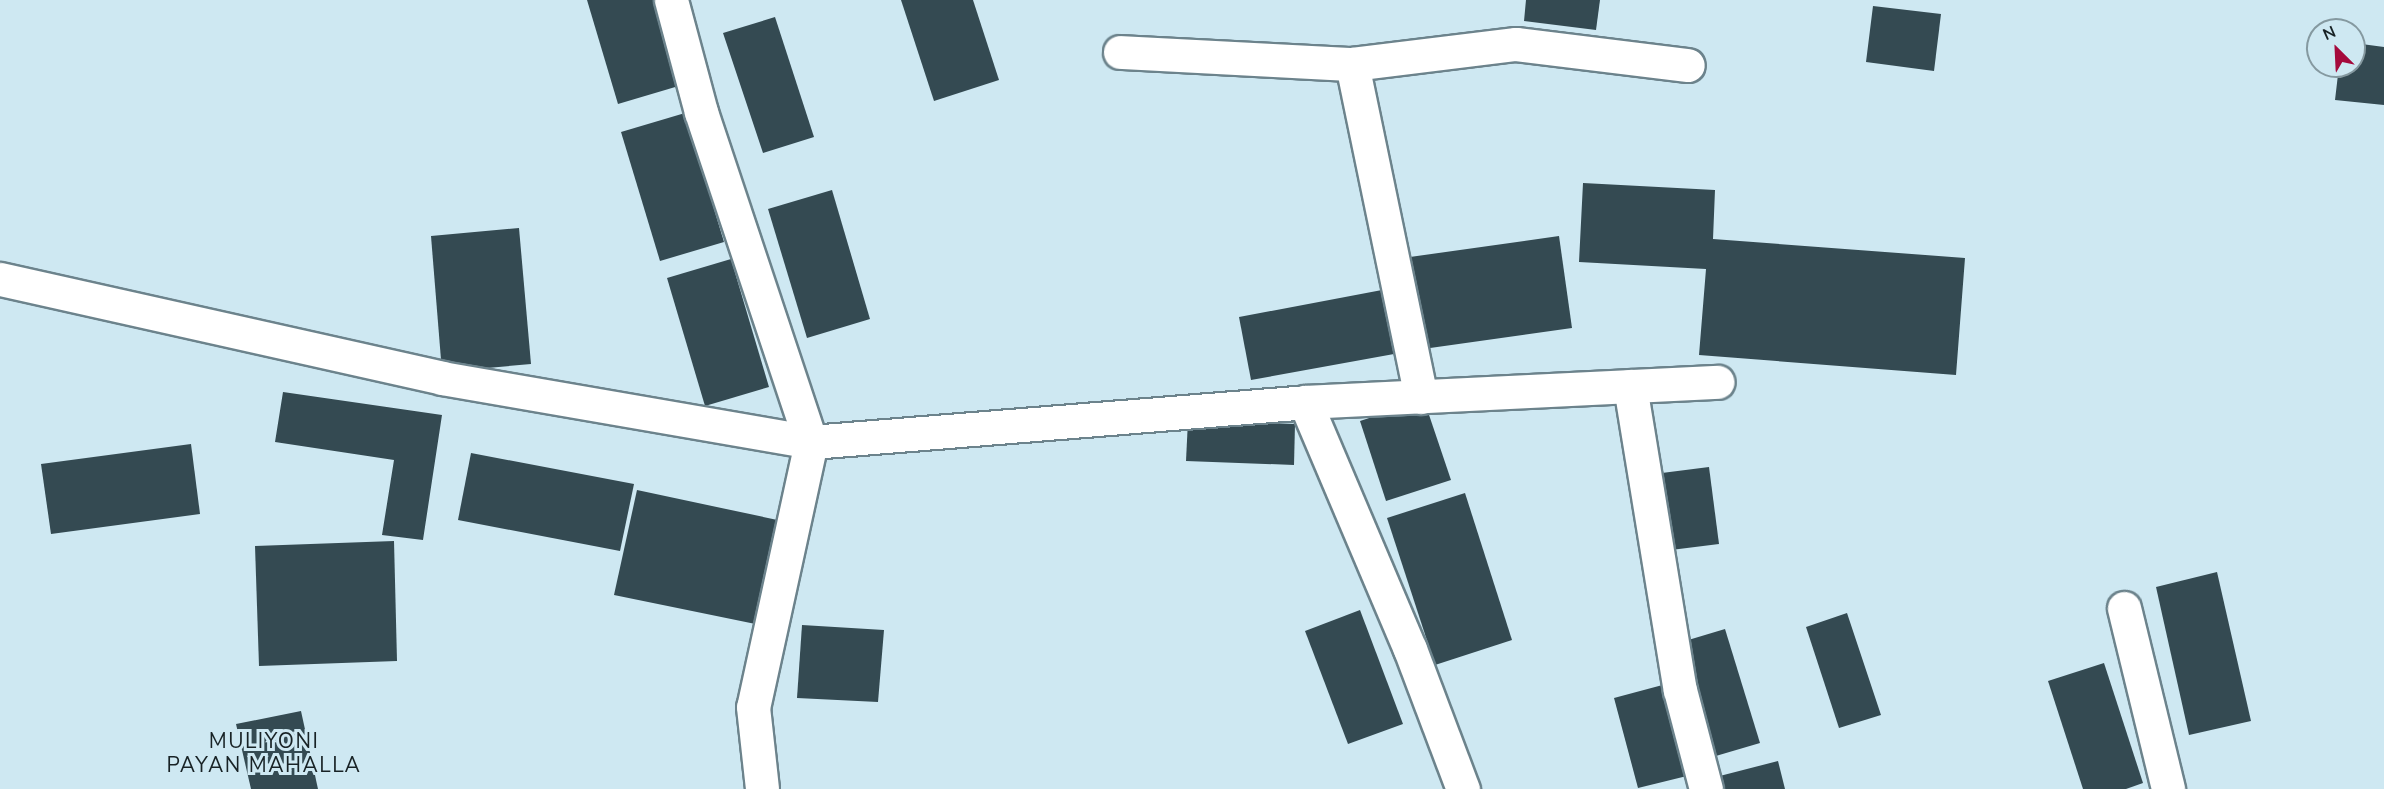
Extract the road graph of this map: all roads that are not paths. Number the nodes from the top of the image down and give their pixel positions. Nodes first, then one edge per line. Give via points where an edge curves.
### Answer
1 (671, 0) edge
2 (1120, 52) dead end
3 (1352, 64) junction
4 (1688, 65) dead end
5 (0, 279) edge
6 (1718, 382) dead end
7 (1630, 386) junction
8 (1421, 397) junction
9 (1305, 402) junction
10 (812, 442) junction
11 (2124, 608) dead end
12 (762, 789) edge
13 (1463, 789) edge
14 (1706, 789) edge
15 (2168, 789) edge

1 - 10 street via 701,112
2 - 3 street
3 - 4 street via 1516,44
3 - 8 street
5 - 10 street via 442,378
6 - 7 street
7 - 8 street
7 - 14 street via 1680,690
8 - 9 street
9 - 10 street
9 - 13 street via 1410,648
10 - 12 street via 753,707
11 - 15 street

